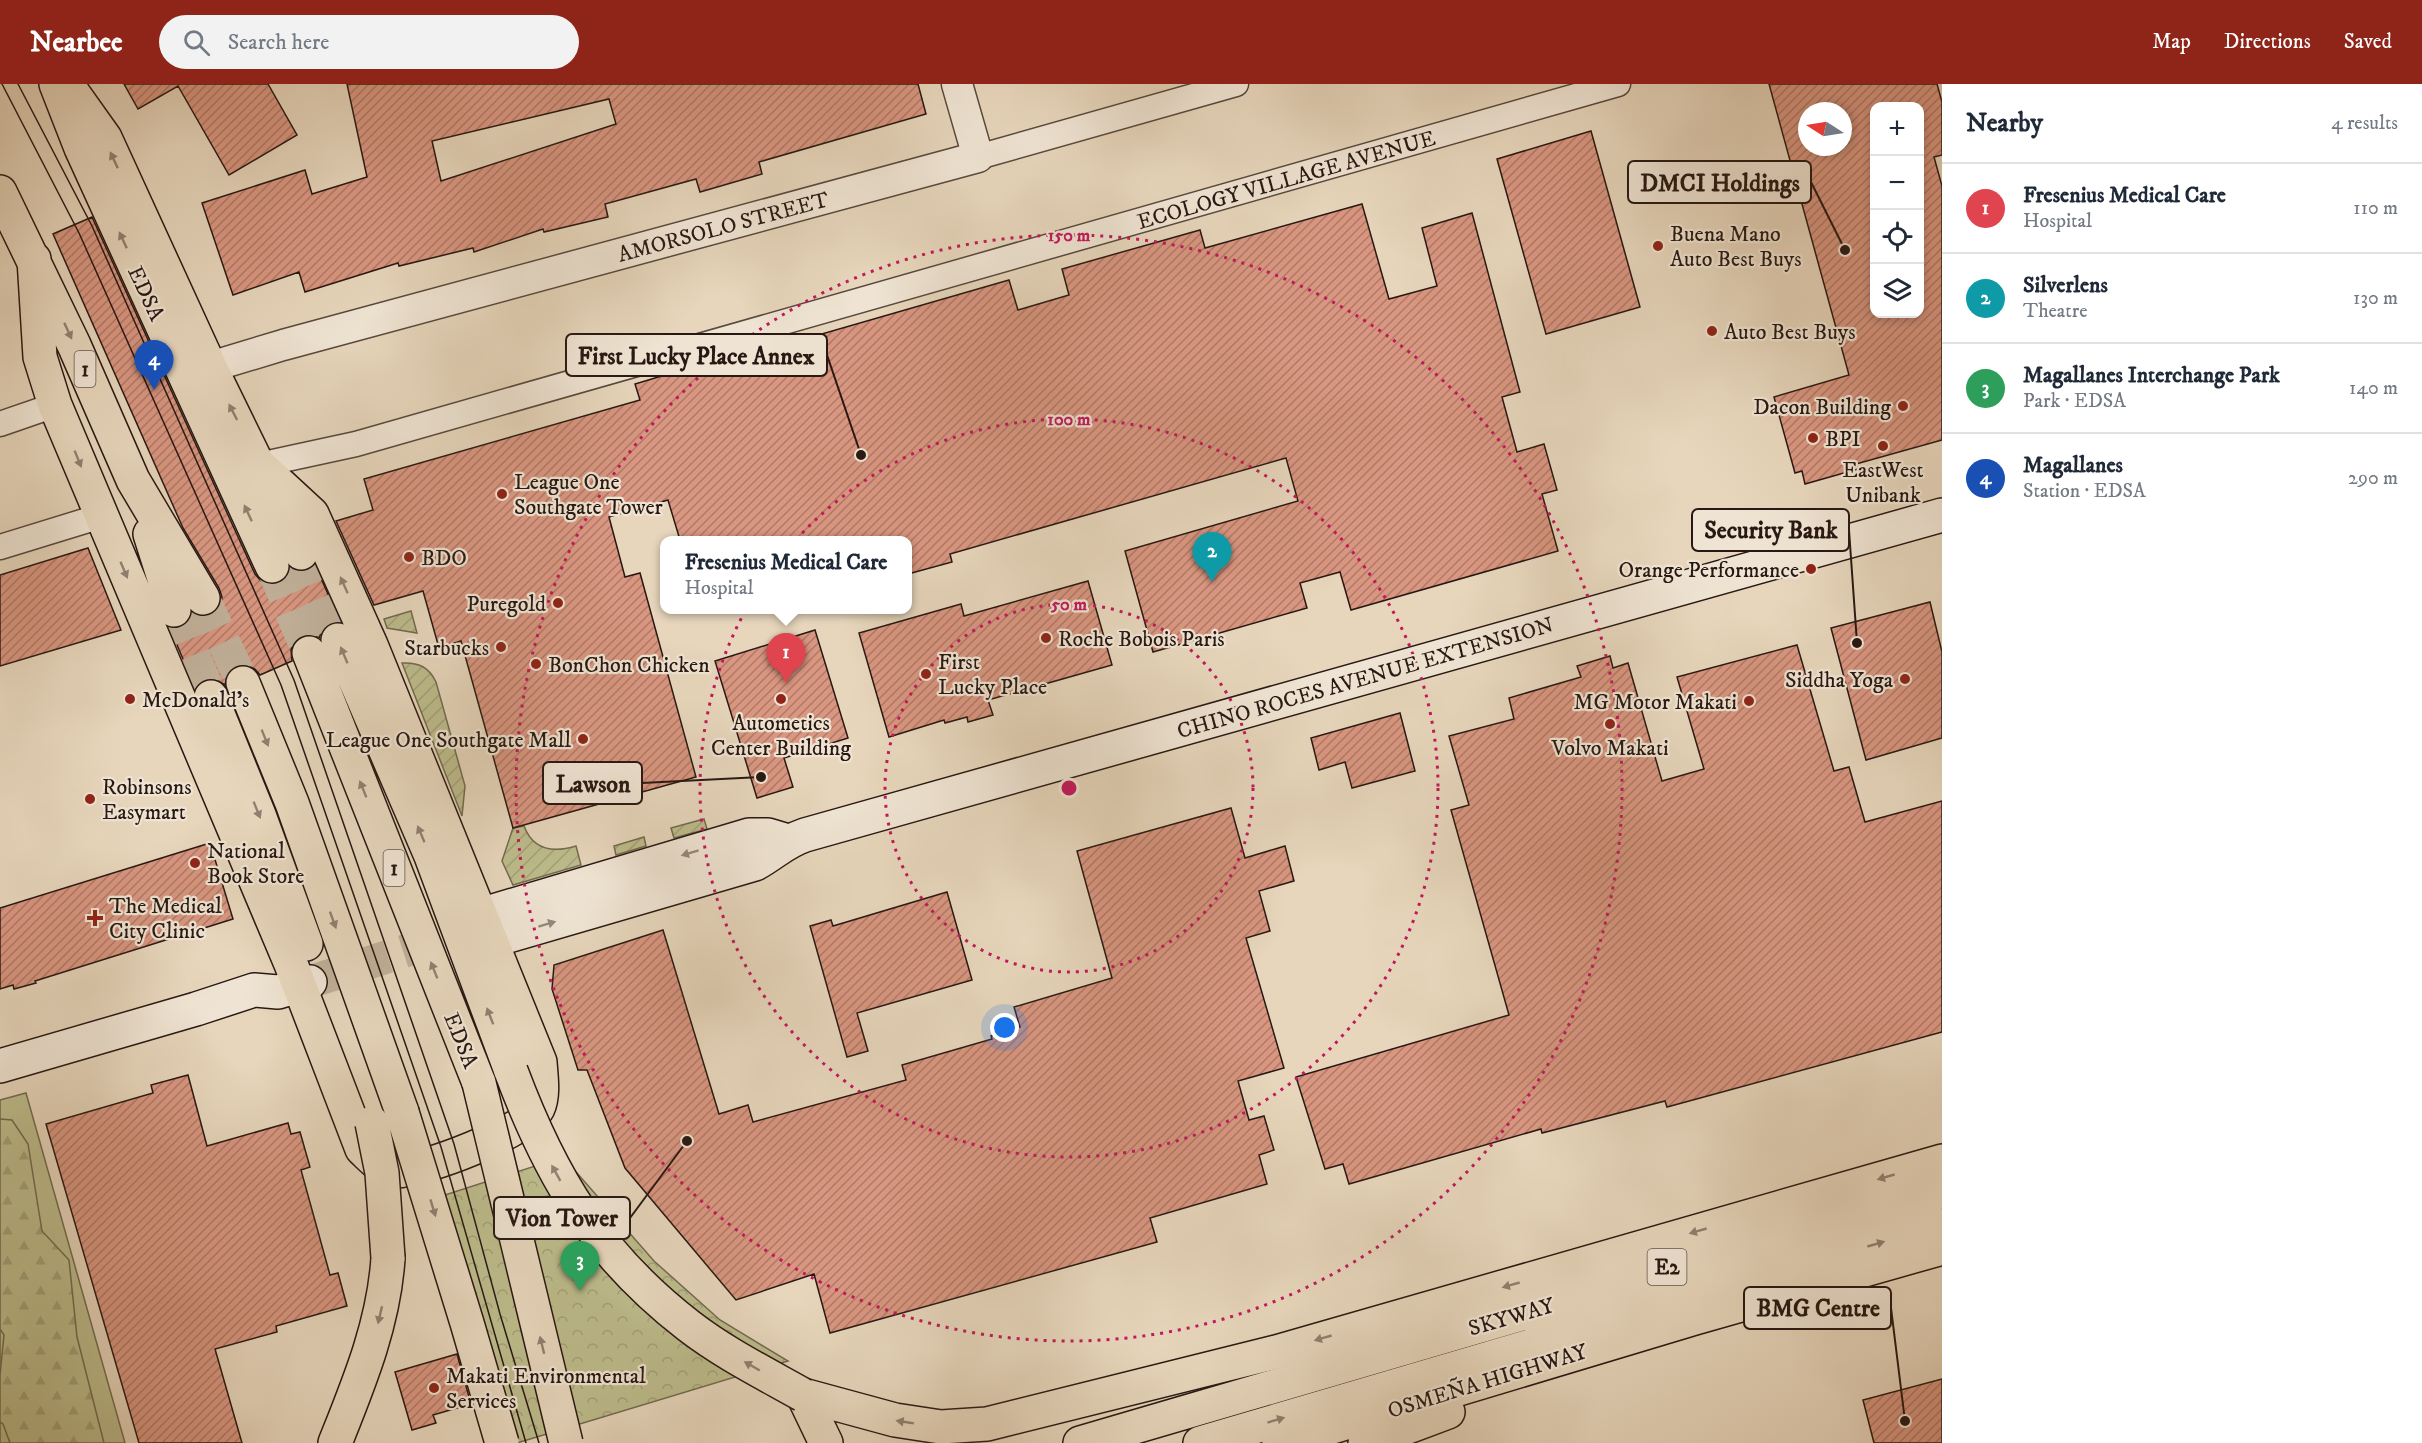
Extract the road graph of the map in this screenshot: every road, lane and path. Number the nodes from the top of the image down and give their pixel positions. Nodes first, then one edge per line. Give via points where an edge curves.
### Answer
1 (56, 84) edge
2 (66, 84) edge
3 (957, 84) edge
4 (1236, 84) edge
5 (1618, 84) edge
6 (978, 157) junction
7 (0, 192) edge
8 (34, 260) junction
9 (210, 367) junction
10 (55, 405) junction
11 (0, 424) edge
12 (259, 465) junction
13 (1942, 515) edge
14 (101, 516) junction
15 (0, 547) edge
16 (188, 604) tunnel mouth
17 (243, 683) tunnel mouth
18 (211, 697) tunnel mouth
19 (475, 924) junction
20 (301, 973) junction
21 (0, 1066) edge
22 (1942, 1161) edge
23 (1942, 1189) edge
24 (1942, 1225) edge
25 (1942, 1248) edge
26 (1695, 1318) junction
27 (803, 1395) junction
28 (335, 1443) edge
29 (502, 1443) edge
30 (566, 1443) edge
31 (826, 1443) edge
32 (1061, 1443) edge
33 (1080, 1443) edge
34 (1200, 1443) edge
35 (1279, 1443) edge
36 (1365, 1443) edge

12 -> 1 highway, EDSA via 286,560 81,148
9 -> 2 highway via 105,138
3 - 6 street
4 - 6 street, AMORSOLO STREET
5 - 12 street, ECOLOGY VILLAGE AVENUE via 368,441
6 - 9 street, AMORSOLO STREET
7 - 8 highway, 1
8 - 10 highway via 40,357
8 -> 16 highway, 1
12 -> 9 highway
10 - 11 street
10 -> 14 highway
19 -> 12 highway via 371,645 312,513
13 - 19 main road, CHINO ROCES AVENUE EXTENSION via 788,841 755,864
14 - 15 street
14 -> 20 highway
17 -> 29 highway, bridge via 292,803 402,1112
18 -> 28 highway, bridge via 259,815 372,1123 382,1173 387,1285 370,1353
19 - 20 highway via 540,1062 542,1087 537,1109 516,1128 454,1155 395,1171 382,1167 362,1149
20 - 21 main road via 278,992 254,990
22 -> 27 highway via 1276,1352 987,1424 941,1427 885,1418
23 - 32 highway, E2
23 - 33 highway, SKYWAY / E2
34 -> 24 highway, SKYWAY / E2
25 - 26 highway
26 - 35 highway, OSMEÑA HIGHWAY
26 - 36 highway
30 -> 27 highway, EDSA / 1, bridge via 479,1083 323,647 430,856 538,1141 556,1175 593,1230 656,1298 727,1352
27 - 31 highway

